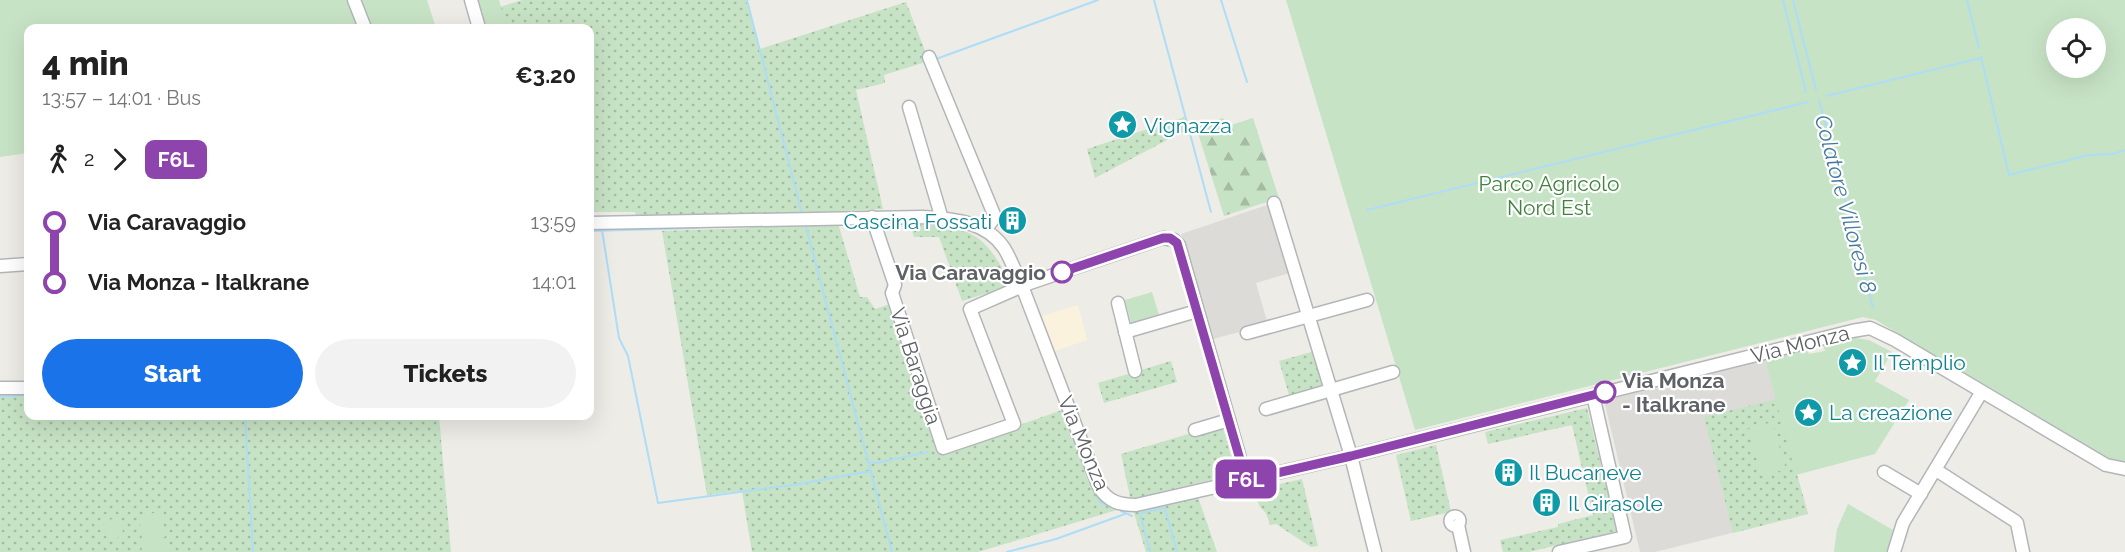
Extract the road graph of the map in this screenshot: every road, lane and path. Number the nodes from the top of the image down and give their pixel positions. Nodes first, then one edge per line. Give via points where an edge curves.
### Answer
1 (354, 0) edge
2 (471, 0) edge
3 (363, 24) edge
4 (478, 24) edge
5 (929, 57) dead end
6 (909, 106) dead end
7 (1274, 203) dead end
8 (872, 217) junction
9 (942, 219) junction
10 (594, 223) edge
11 (985, 230) junction
12 (24, 264) edge
13 (0, 266) edge
14 (1022, 286) junction
15 (1367, 300) dead end
16 (1118, 303) dead end
17 (1197, 311) junction
18 (1309, 318) junction
19 (1125, 332) junction
20 (1247, 333) dead end
21 (1135, 371) dead end
22 (1393, 372) dead end
23 (24, 387) edge
24 (0, 388) edge
25 (1331, 390) junction
26 (1981, 393) junction
27 (1593, 395) junction
28 (1266, 409) dead end
29 (1229, 420) junction
30 (1195, 430) dead end
31 (1351, 456) junction
32 (2125, 469) edge
33 (1936, 470) junction
34 (1884, 472) dead end
35 (1246, 480) junction
36 (1921, 494) junction
37 (1458, 525) dead end
38 (1374, 552) edge
39 (1464, 552) edge
40 (1558, 552) edge
41 (1894, 552) edge
42 (2023, 552) edge

1 - 3 street
2 - 4 street
5 - 11 street via 995,217
6 - 9 street
7 - 18 street
8 - 9 street, Via Monza
8 - 10 street, Via Monza
8 - 14 street, Via Baraggia via 895,285 892,293 943,448 1014,424 970,309
9 - 11 street, Via Monza
11 - 14 street, Via Monza via 1003,247
12 - 13 street
14 - 17 street via 1167,238 1179,246
14 - 35 street, Via Monza via 1078,436 1106,497 1119,504 1136,505
15 - 18 street
16 - 19 street
17 - 19 street
17 - 29 street
18 - 20 street
18 - 25 street
19 - 21 street
22 - 25 street
23 - 24 street
25 - 28 street
25 - 31 street
26 - 27 street, Via Monza via 1870,328
26 - 32 street, Via Monza via 2106,465
26 - 33 street
27 - 31 street, Via Monza
27 - 40 street via 1625,537
29 - 30 street
29 - 35 street
31 - 35 street, Via Monza
31 - 38 street
33 - 36 street
33 - 42 street via 2015,521
34 - 36 street
36 - 41 street via 1904,523
37 - 39 street

